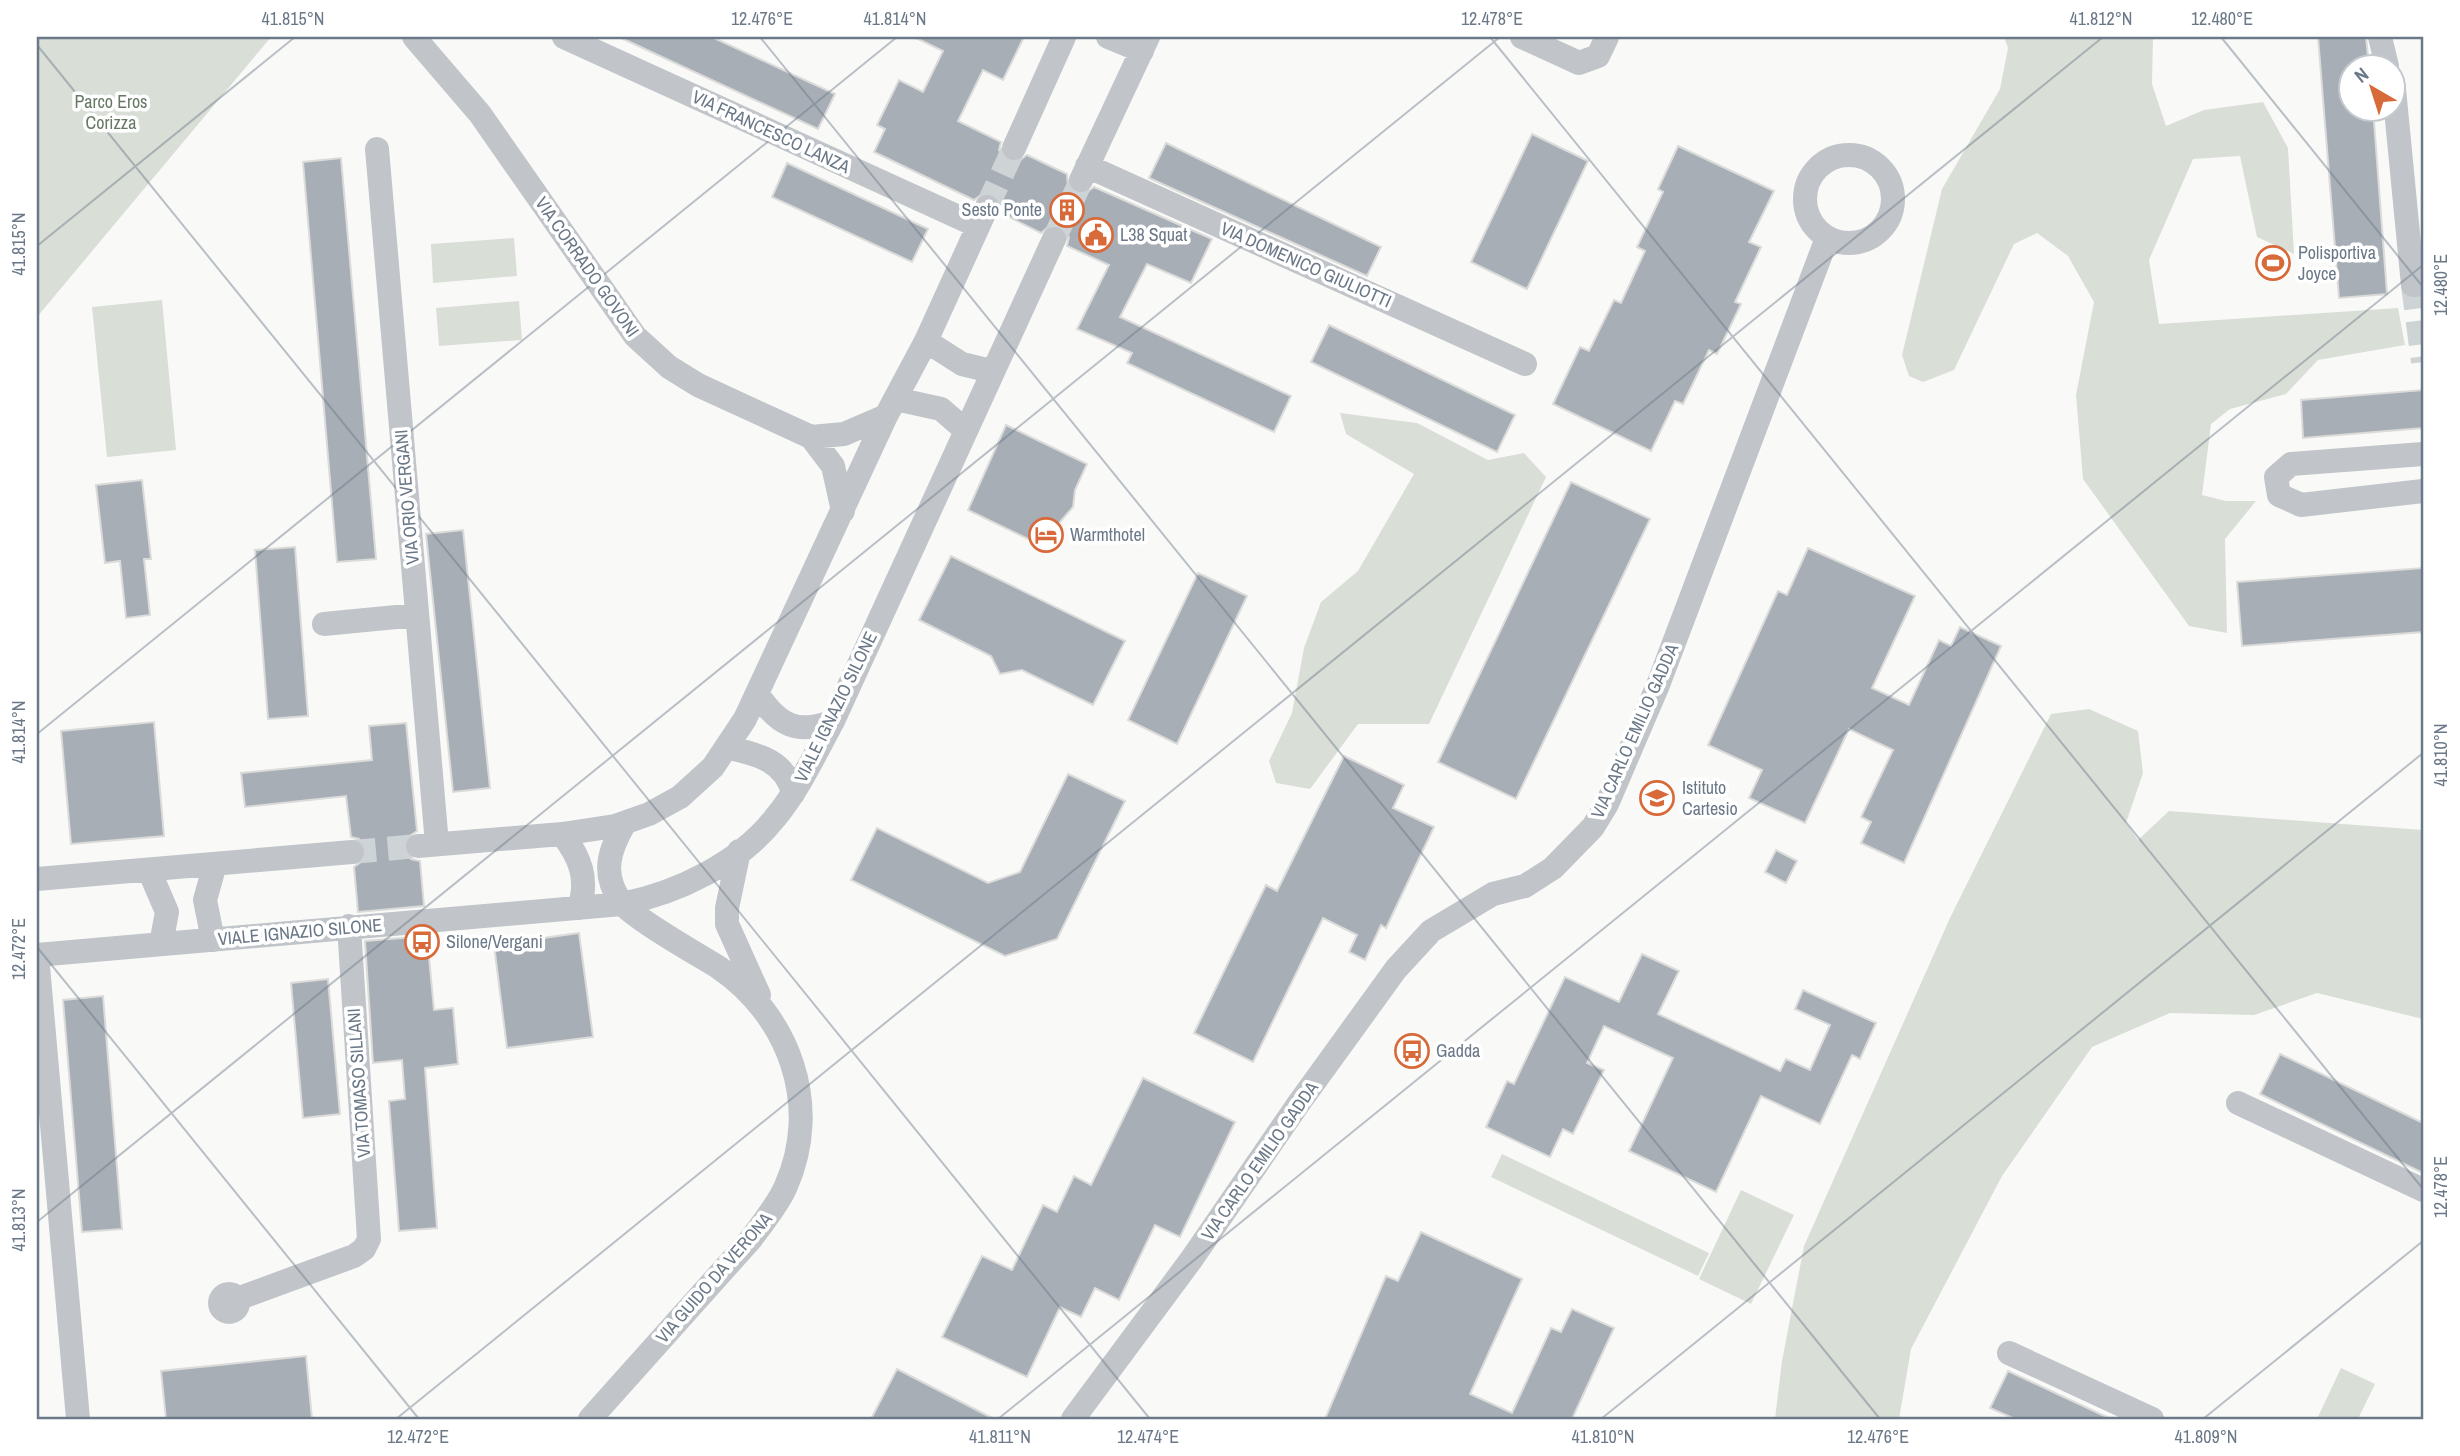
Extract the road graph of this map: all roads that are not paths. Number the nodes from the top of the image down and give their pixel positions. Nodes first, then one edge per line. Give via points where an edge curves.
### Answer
1 (414, 37) edge
2 (564, 37) edge
3 (1064, 37) edge
4 (1108, 37) edge
5 (1522, 37) edge
6 (1607, 37) edge
7 (1145, 44) edge
8 (2397, 122) edge
9 (1014, 148) tunnel mouth
10 (377, 149) dead end
11 (1827, 238) dead end
12 (1054, 239) tunnel mouth
13 (2418, 284) tunnel mouth
14 (926, 341) junction
15 (1525, 364) dead end
16 (992, 371) junction
17 (891, 408) junction
18 (964, 429) junction
19 (811, 436) junction
20 (2423, 454) edge
21 (2423, 491) edge
22 (843, 511) junction
23 (417, 615) junction
24 (324, 624) dead end
25 (757, 693) junction
26 (833, 721) junction
27 (729, 748) junction
28 (793, 794) junction
29 (625, 823) junction
30 (562, 834) junction
31 (352, 852) tunnel mouth
32 (739, 852) junction
33 (215, 864) junction
34 (149, 870) junction
35 (37, 879) edge
36 (622, 904) junction
37 (579, 908) junction
38 (349, 926) junction
39 (213, 940) junction
40 (161, 944) junction
41 (37, 955) edge
42 (768, 1011) junction
43 (2238, 1103) dead end
44 (2423, 1190) edge
45 (237, 1299) dead end
46 (2009, 1353) dead end
47 (78, 1419) edge
48 (590, 1419) edge
49 (1073, 1419) edge
50 (2152, 1419) edge

1 - 19 street, VIA CORRADO GOVONI via 480,114 648,350 698,385
2 - 14 street, VIA FRANCESCO LANZA via 983,217
3 - 9 street
4 - 7 street
5 - 6 street via 1579,64 1598,56
7 - 15 street, VIA DOMENICO GIULIOTTI via 1084,173
8 - 13 street
10 - 23 street, VIA ORIO VERGANI
11 - 49 street, VIA CARLO EMILIO GADDA via 1658,685 1594,827 1553,868 1525,886 1493,894 1431,931 1396,969
12 - 16 street, VIALE IGNAZIO SILONE
14 - 16 street via 962,365
14 - 17 street
16 - 18 street, VIALE IGNAZIO SILONE
17 - 18 street via 941,409
17 - 19 street, VIA CORRADO GOVONI via 844,434
17 - 22 street
18 - 26 street, VIALE IGNAZIO SILONE
19 - 22 street, VIA CORRADO GOVONI via 833,466
20 - 21 street via 2291,464 2276,477 2275,487 2279,495 2301,505
22 - 25 street
23 - 24 street
23 - 30 street, VIA ORIO VERGANI via 428,845
25 - 26 street via 789,727 810,728
25 - 27 street
26 - 28 street, VIALE IGNAZIO SILONE
27 - 28 street via 772,762 785,774
27 - 29 street via 680,797
28 - 32 street, VIALE IGNAZIO SILONE via 770,825
29 - 30 street
29 - 36 street via 613,844 608,870
30 - 37 street via 574,850 583,878
31 - 33 street
32 - 36 street, VIALE IGNAZIO SILONE via 677,887
32 - 42 street via 727,924
33 - 34 street
33 - 39 street via 205,900
34 - 35 street
34 - 40 street via 167,912
36 - 37 street, VIALE IGNAZIO SILONE
36 - 42 street, VIA GUIDO DA VERONA via 719,968
37 - 38 street, VIALE IGNAZIO SILONE
38 - 39 street, VIALE IGNAZIO SILONE
38 - 45 street, VIA TOMASO SILLANI via 369,1239 354,1256
39 - 40 street, VIALE IGNAZIO SILONE
40 - 41 street, VIALE IGNAZIO SILONE
41 - 47 street
42 - 48 street, VIA GUIDO DA VERONA via 800,1095 799,1147 786,1188 751,1239
43 - 44 street
46 - 50 street

